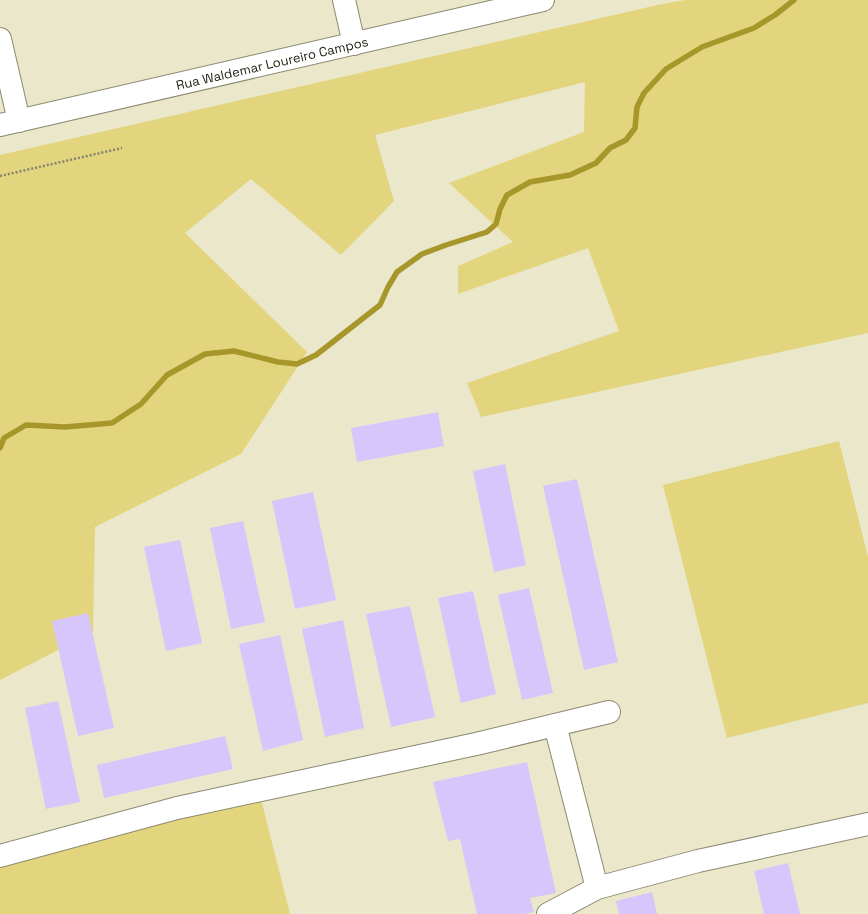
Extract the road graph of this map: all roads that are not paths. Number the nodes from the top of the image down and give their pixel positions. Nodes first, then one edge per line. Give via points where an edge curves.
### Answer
1 (344, 0) edge
2 (543, 0) edge
3 (497, 5) edge
4 (0, 39) edge
5 (354, 44) junction
6 (9, 123) edge
7 (609, 712) dead end
8 (555, 726) junction
9 (868, 824) edge
10 (0, 856) edge
11 (597, 888) junction
12 (548, 914) edge

1 - 5 main road
2 - 3 main road, Rua Waldemar Loureiro Campos
3 - 5 main road, Rua Waldemar Loureiro Campos
4 - 6 main road
5 - 6 main road, Rua Waldemar Loureiro Campos
7 - 8 main road
8 - 10 main road via 177,808
8 - 11 main road
9 - 11 main road via 698,861
11 - 12 main road

